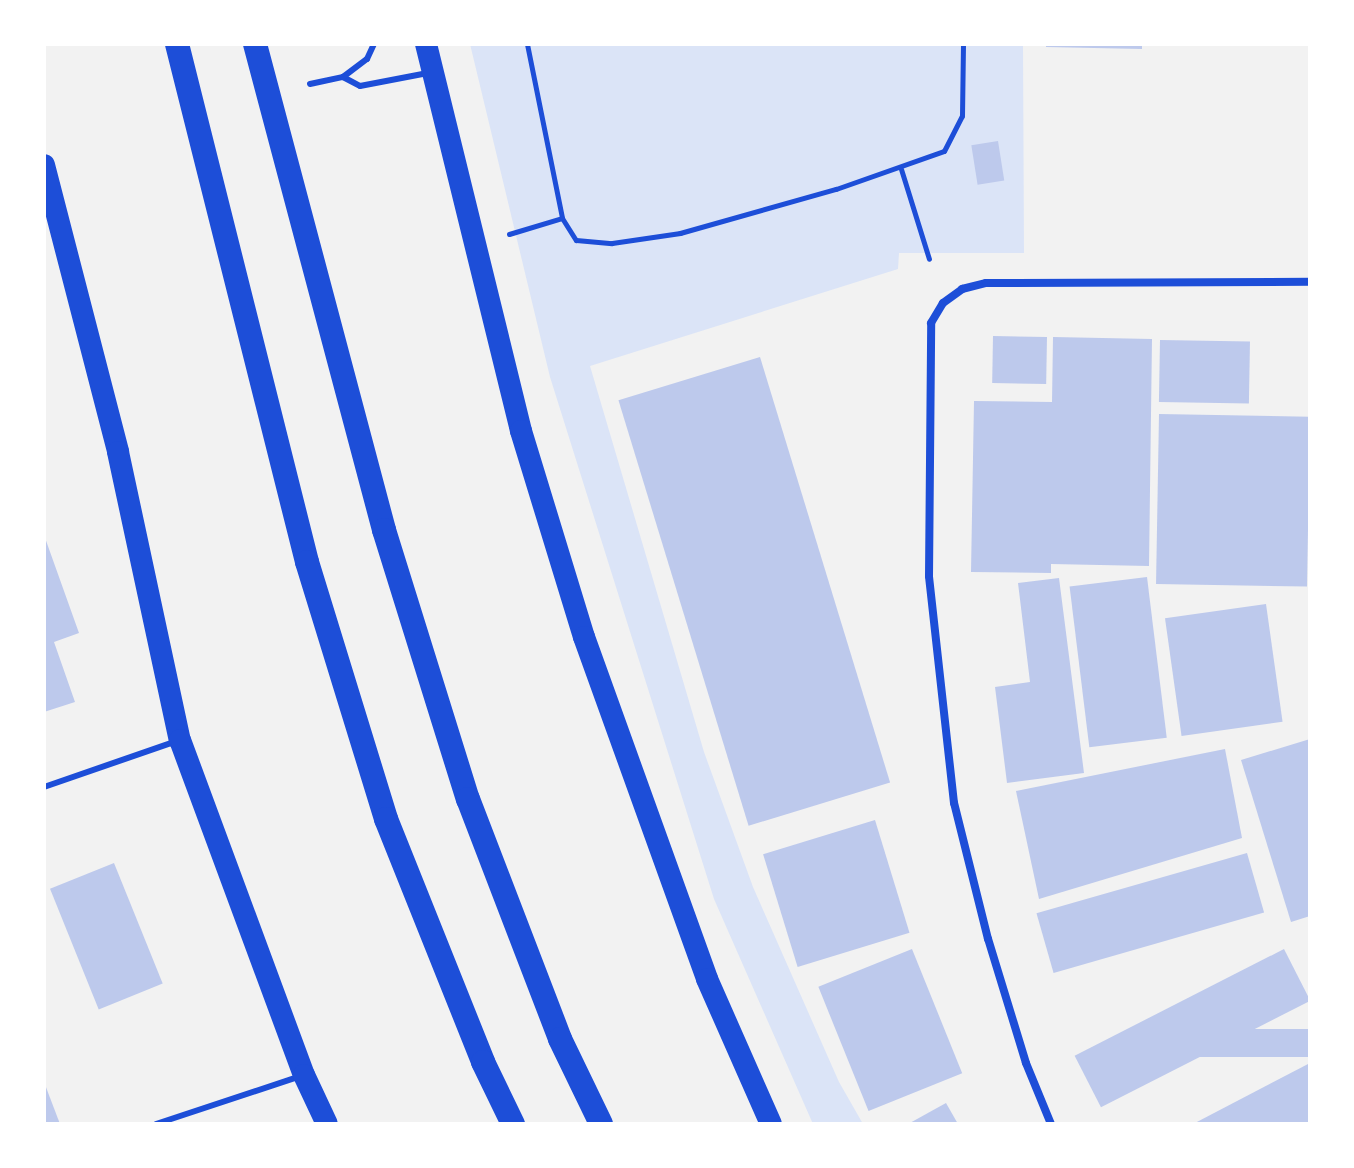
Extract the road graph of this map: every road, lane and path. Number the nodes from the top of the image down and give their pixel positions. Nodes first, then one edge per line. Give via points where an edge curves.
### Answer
1 (177, 44) edge
2 (255, 44) edge
3 (374, 44) edge
4 (426, 44) edge
5 (527, 44) edge
6 (963, 44) edge
7 (433, 72) junction
8 (343, 77) junction
9 (310, 84) dead end
10 (44, 165) edge
11 (901, 169) junction
12 (562, 218) junction
13 (509, 234) dead end
14 (929, 259) dead end
15 (1310, 282) edge
16 (180, 740) junction
17 (44, 787) edge
18 (304, 1075) junction
19 (156, 1124) edge
20 (327, 1124) edge
21 (513, 1124) edge
22 (601, 1124) edge
23 (771, 1124) edge
24 (1051, 1124) edge

1 - 21 highway via 307,562 386,819
2 - 22 highway via 384,530 468,799 560,1039
3 - 8 lane via 367,59
4 - 7 highway
5 - 12 path
6 - 11 path via 962,116 944,151
7 - 8 lane via 360,86
7 - 23 highway via 521,431 584,637 707,979
8 - 9 lane
10 - 16 highway via 118,452
11 - 12 path via 680,233 612,243 576,240
11 - 14 path
12 - 13 path
15 - 24 street via 986,283 962,289 943,303 931,323 929,576 954,803 1013,1021
16 - 17 lane
16 - 18 highway
18 - 19 lane
18 - 20 highway

